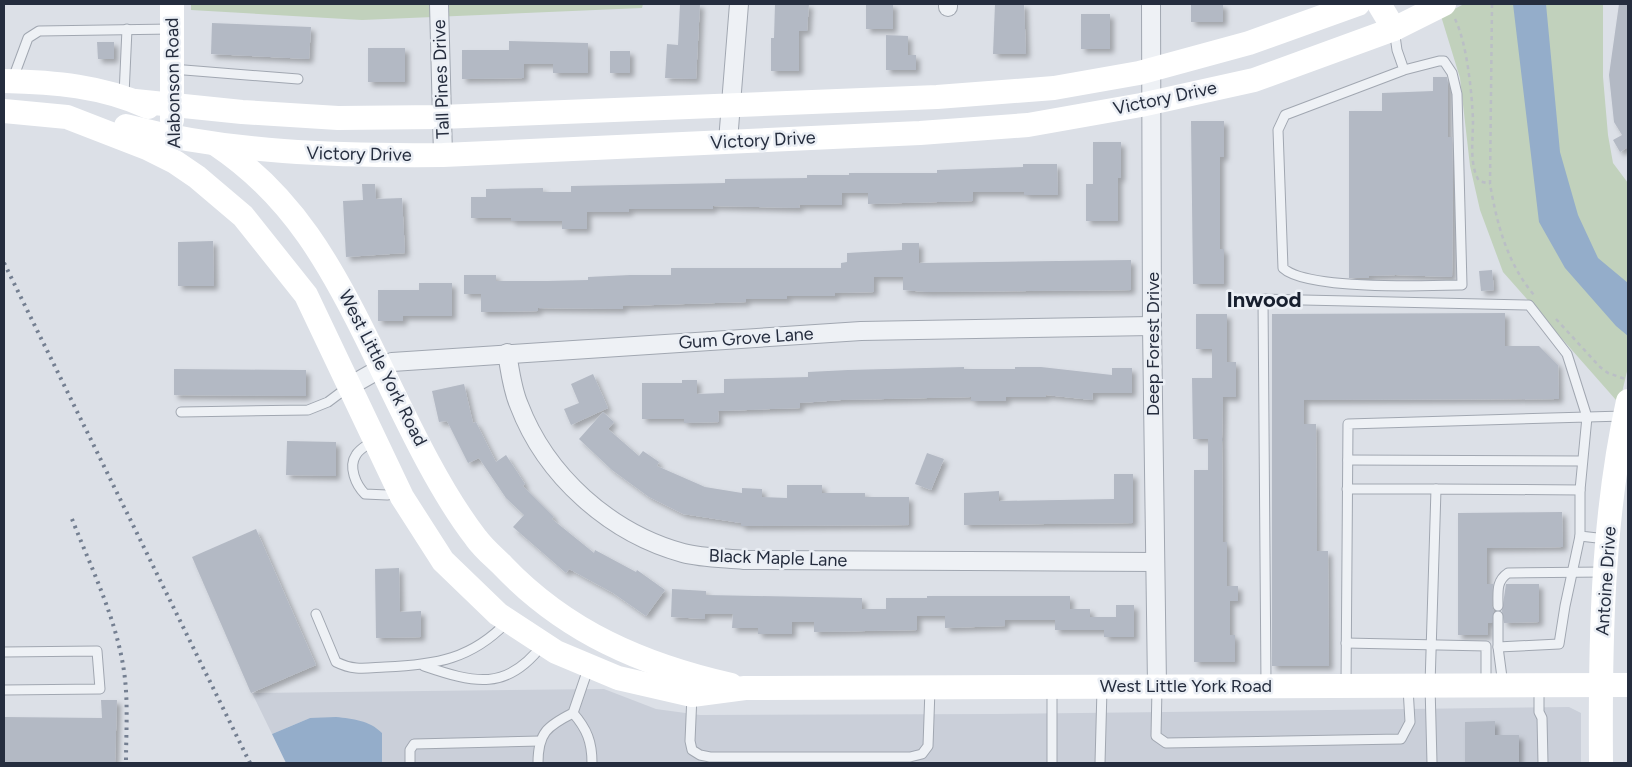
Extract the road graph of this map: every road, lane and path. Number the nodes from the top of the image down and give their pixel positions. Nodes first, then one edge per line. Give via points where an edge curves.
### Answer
1 (172, 4) edge
2 (439, 4) edge
3 (740, 4) edge
4 (1151, 4) edge
5 (1358, 4) edge
6 (1379, 4) edge
7 (1444, 4) edge
8 (1492, 4) edge
9 (127, 29) junction
10 (172, 29) junction
11 (1394, 29) junction
12 (172, 69) junction
13 (1152, 69) junction
14 (1404, 70) junction
15 (298, 79) dead end
16 (8, 81) edge
17 (130, 99) junction
18 (1151, 100) junction
19 (729, 106) junction
20 (4, 111) edge
21 (67, 117) junction
22 (440, 117) junction
23 (172, 121) junction
24 (728, 141) junction
25 (219, 146) junction
26 (295, 153) junction
27 (443, 155) junction
28 (175, 162) junction
29 (278, 196) junction
30 (1539, 300) dead end
31 (1550, 313) dead end
32 (1152, 326) junction
33 (507, 353) junction
34 (381, 368) junction
35 (1628, 380) edge
36 (348, 387) junction
37 (1627, 408) edge
38 (181, 412) dead end
39 (1587, 417) junction
40 (374, 440) junction
41 (1348, 460) junction
42 (1582, 461) junction
43 (1348, 489) junction
44 (1436, 489) junction
45 (1580, 490) junction
46 (400, 493) junction
47 (1580, 536) junction
48 (1609, 539) junction
49 (1155, 562) junction
50 (1572, 572) junction
51 (1606, 572) junction
52 (1498, 606) dead end
53 (316, 614) dead end
54 (1498, 616) dead end
55 (508, 621) junction
56 (601, 640) junction
57 (1346, 642) junction
58 (544, 644) junction
59 (1433, 645) junction
60 (1498, 647) junction
61 (4, 652) edge
62 (424, 666) junction
63 (589, 666) junction
64 (1157, 685) junction
65 (1346, 685) junction
66 (1419, 685) junction
67 (1495, 685) junction
68 (1539, 685) junction
69 (1600, 685) junction
70 (1628, 685) edge
71 (693, 686) junction
72 (1052, 686) junction
73 (1102, 686) junction
74 (1266, 686) junction
75 (930, 687) junction
76 (4, 690) edge
77 (573, 713) junction
78 (540, 741) junction
79 (410, 763) edge
80 (538, 763) edge
81 (592, 763) edge
82 (1052, 763) edge
83 (1100, 763) edge
84 (1432, 763) edge
85 (1543, 763) edge
86 (1601, 763) edge

1 - 10 main road, Alabonson Road
2 - 22 street, Tall Pines Drive
3 - 19 street
4 - 13 street, Deep Forest Drive
5 - 13 main road, Victory Drive via 1248,43
6 - 11 main road
7 - 11 main road, Victory Drive
8 - 30 path via 1490,184 1494,211 1516,269
9 - 10 lane
9 - 16 lane via 39,30 28,38
9 - 17 lane
10 - 12 main road, Alabonson Road
11 - 14 lane
11 - 18 main road, Victory Drive via 1254,80
12 - 15 lane
12 - 23 main road, Alabonson Road
13 - 18 street, Deep Forest Drive
13 - 19 main road, Victory Drive via 1054,88 937,97
14 - 14 lane via 1285,116 1278,130 1283,268 1290,274 1375,286 1462,285 1458,114 1452,73 1439,60
16 - 17 main road via 73,84
17 - 23 main road, Victory Drive
18 - 24 main road, Victory Drive via 1028,125
18 - 32 street, Deep Forest Drive
19 - 22 main road, Victory Drive
19 - 24 street
20 - 21 main road, West Little York Road
21 - 23 main road, Victory Drive
21 - 28 main road, West Little York Road
22 - 23 main road, Victory Drive
22 - 27 street, Tall Pines Drive
23 - 25 main road, Victory Drive
23 - 28 main road, Alabonson Road
24 - 27 main road, Victory Drive
25 - 26 main road, Victory Drive
25 - 29 main road, West Little York Road
26 - 27 main road, Victory Drive
26 - 29 main road via 280,165 276,176
28 - 36 main road, West Little York Road via 244,216 276,255 306,295
29 - 34 main road, West Little York Road via 339,282
31 - 35 path via 1600,367
32 - 33 street, Gum Grove Lane via 861,331
32 - 49 street, Deep Forest Drive
33 - 34 street, Gum Grove Lane via 392,362
33 - 49 street, Black Maple Lane via 518,404 530,430 570,486 608,519 639,536 684,553 744,560
34 - 36 street, Gum Grove Lane
34 - 56 main road, West Little York Road via 442,486 476,539 522,586 573,625
36 - 38 lane via 328,402 308,410
36 - 40 main road, West Little York Road
37 - 39 lane
37 - 48 main road, Antoine Drive via 1613,481
39 - 41 lane via 1348,424
39 - 42 lane
39 - 74 lane via 1567,354 1529,305 1263,299
40 - 46 main road, West Little York Road
40 - 46 lane via 356,453 352,463 357,486 365,494
41 - 42 lane
41 - 43 lane
42 - 45 lane
43 - 44 lane
43 - 57 lane
44 - 45 lane
44 - 59 lane
45 - 47 lane
46 - 55 main road, West Little York Road via 443,561
47 - 48 lane
47 - 50 lane
48 - 51 main road, Antoine Drive
49 - 64 street, Deep Forest Drive
50 - 51 lane
50 - 52 lane via 1508,573 1498,584
50 - 60 lane via 1559,644
51 - 69 main road, Antoine Drive
53 - 62 lane via 336,662 350,669
54 - 60 lane
55 - 58 main road, West Little York Road
55 - 62 lane via 496,634 470,651
56 - 63 main road
56 - 71 main road, West Little York Road
57 - 59 lane
57 - 65 lane
58 - 62 lane via 533,659 514,673 491,680 463,679
58 - 63 main road, West Little York Road
59 - 66 lane
59 - 67 lane via 1486,646
60 - 67 lane
61 - 76 lane via 97,651 100,689
63 - 71 main road, West Little York Road via 618,678
63 - 77 lane
64 - 66 lane via 1156,736 1166,743 1401,739 1410,722
64 - 73 main road, West Little York Road
64 - 74 main road, West Little York Road
65 - 66 main road, West Little York Road
65 - 74 main road, West Little York Road
66 - 67 main road, West Little York Road
66 - 84 lane
67 - 68 main road, West Little York Road
68 - 69 main road, West Little York Road
68 - 85 lane
69 - 70 main road, West Little York Road
69 - 86 main road, Antoine Drive
71 - 75 main road, West Little York Road
71 - 75 lane via 692,750 710,757 910,757 922,754 928,746
72 - 73 main road, West Little York Road
72 - 75 main road, West Little York Road
72 - 82 lane
73 - 83 lane
77 - 78 lane via 548,728
77 - 81 lane via 587,731 592,746
78 - 79 lane via 414,744 410,750
78 - 80 lane

